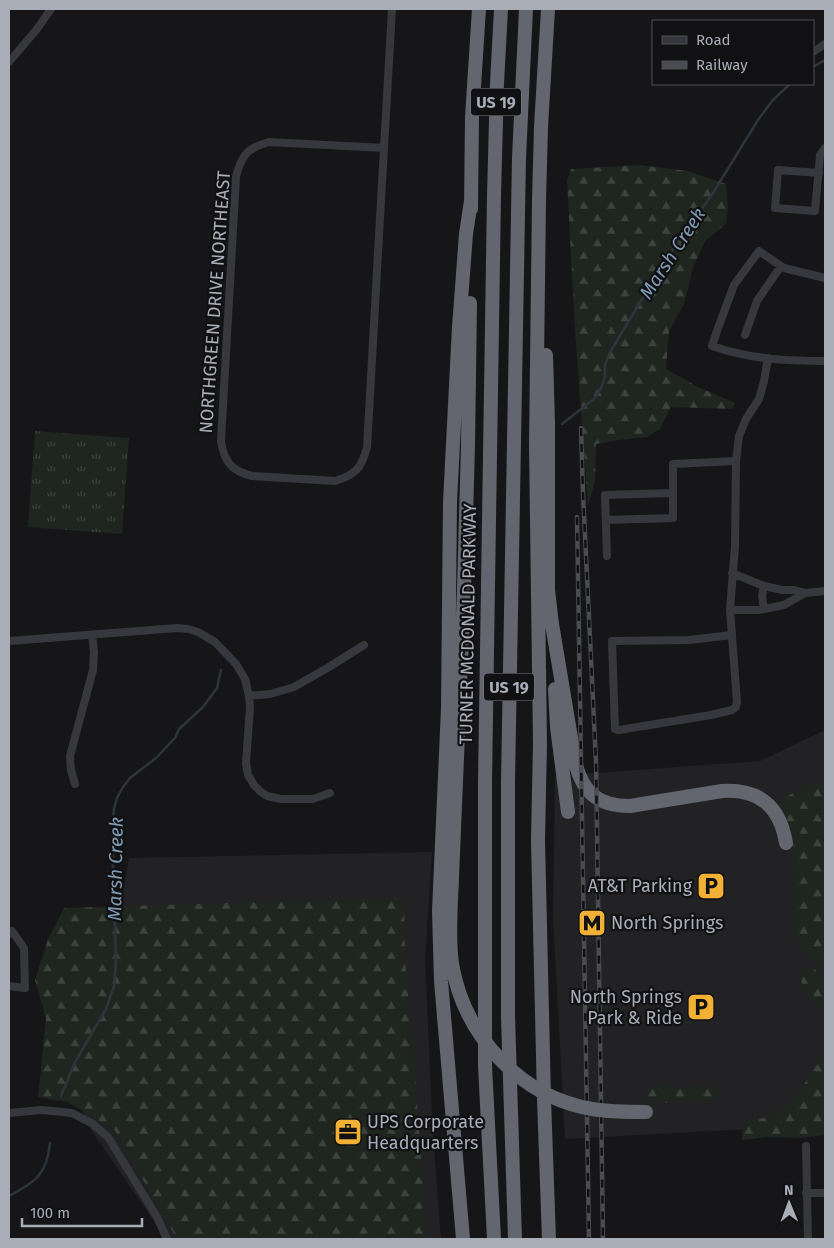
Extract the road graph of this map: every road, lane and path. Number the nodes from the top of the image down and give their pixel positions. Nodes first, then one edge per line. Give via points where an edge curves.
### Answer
1 (51, 9) edge
2 (392, 9) edge
3 (479, 9) edge
4 (501, 9) edge
5 (526, 9) edge
6 (548, 9) edge
7 (825, 44) edge
8 (814, 51) edge
9 (9, 62) edge
10 (384, 148) junction
11 (825, 148) edge
12 (819, 173) junction
13 (471, 201) junction
14 (538, 263) junction
15 (781, 266) junction
16 (825, 278) edge
17 (745, 335) dead end
18 (768, 358) junction
19 (825, 361) edge
20 (736, 461) junction
21 (673, 493) junction
22 (606, 520) junction
23 (607, 556) dead end
24 (732, 573) junction
25 (764, 586) junction
26 (782, 590) junction
27 (825, 591) edge
28 (805, 593) junction
29 (784, 605) junction
30 (764, 609) junction
31 (730, 610) junction
32 (552, 624) junction
33 (92, 635) junction
34 (732, 635) junction
35 (9, 642) edge
36 (364, 645) dead end
37 (249, 696) junction
38 (75, 784) dead end
39 (330, 793) dead end
40 (568, 812) dead end
41 (786, 843) dead end
42 (9, 934) edge
43 (9, 986) edge
44 (646, 1112) dead end
45 (9, 1113) edge
46 (806, 1146) dead end
47 (806, 1193) junction
48 (825, 1193) edge
49 (167, 1239) edge
50 (464, 1239) edge
51 (494, 1239) edge
52 (515, 1239) edge
53 (549, 1239) edge
54 (808, 1239) edge

1 - 9 street
2 - 10 street, NORTHGREEN DRIVE NORTHEAST
3 - 13 highway
4 - 51 highway, TURNER MCDONALD PARKWAY / US 19 via 494,186 484,802 485,1066
5 - 52 highway, US 19 via 519,158 508,763 508,1016
6 - 14 highway
7 - 8 street
10 - 10 street, NORTHGREEN DRIVE NORTHEAST via 269,142 251,150 239,165 221,442 227,461 242,474 335,480 352,474 364,459
11 - 12 street via 820,155
12 - 12 street via 816,211 775,208 778,170
13 - 44 highway, bridge via 464,591 450,930 452,964 460,996 474,1027 493,1052 528,1083 575,1105 609,1111
13 - 50 highway via 459,327 451,493 448,708 439,911 442,990
14 - 32 highway via 544,284 548,590
14 - 53 highway via 538,840
15 - 16 street
15 - 17 street via 757,301
15 - 18 street via 759,251 734,285 712,346 737,354
18 - 19 street
18 - 20 street via 759,399 739,436
20 - 21 street via 673,464
20 - 24 street
21 - 22 street via 605,495
21 - 22 street via 674,518
22 - 23 street
24 - 25 street
24 - 31 street
25 - 26 street
25 - 30 street
26 - 28 street
26 - 29 street
27 - 28 street
28 - 29 street
29 - 30 street
30 - 31 street
31 - 34 street
32 - 40 highway via 556,727
32 - 41 highway via 575,762 582,784 590,792 599,800 620,806 722,791 748,793 768,804 775,812
33 - 35 street
33 - 37 street via 177,628 198,632 215,642 236,664 245,679
33 - 38 street via 92,670 70,756
34 - 34 street via 736,708 711,715 615,729 612,641 689,640
36 - 37 street via 294,687
37 - 39 street via 246,764 254,785 260,792 274,798 313,798
42 - 43 street via 12,931 24,948 25,988
45 - 49 street via 42,1110 72,1113 93,1124 108,1137
46 - 47 street
47 - 48 street
47 - 54 street

